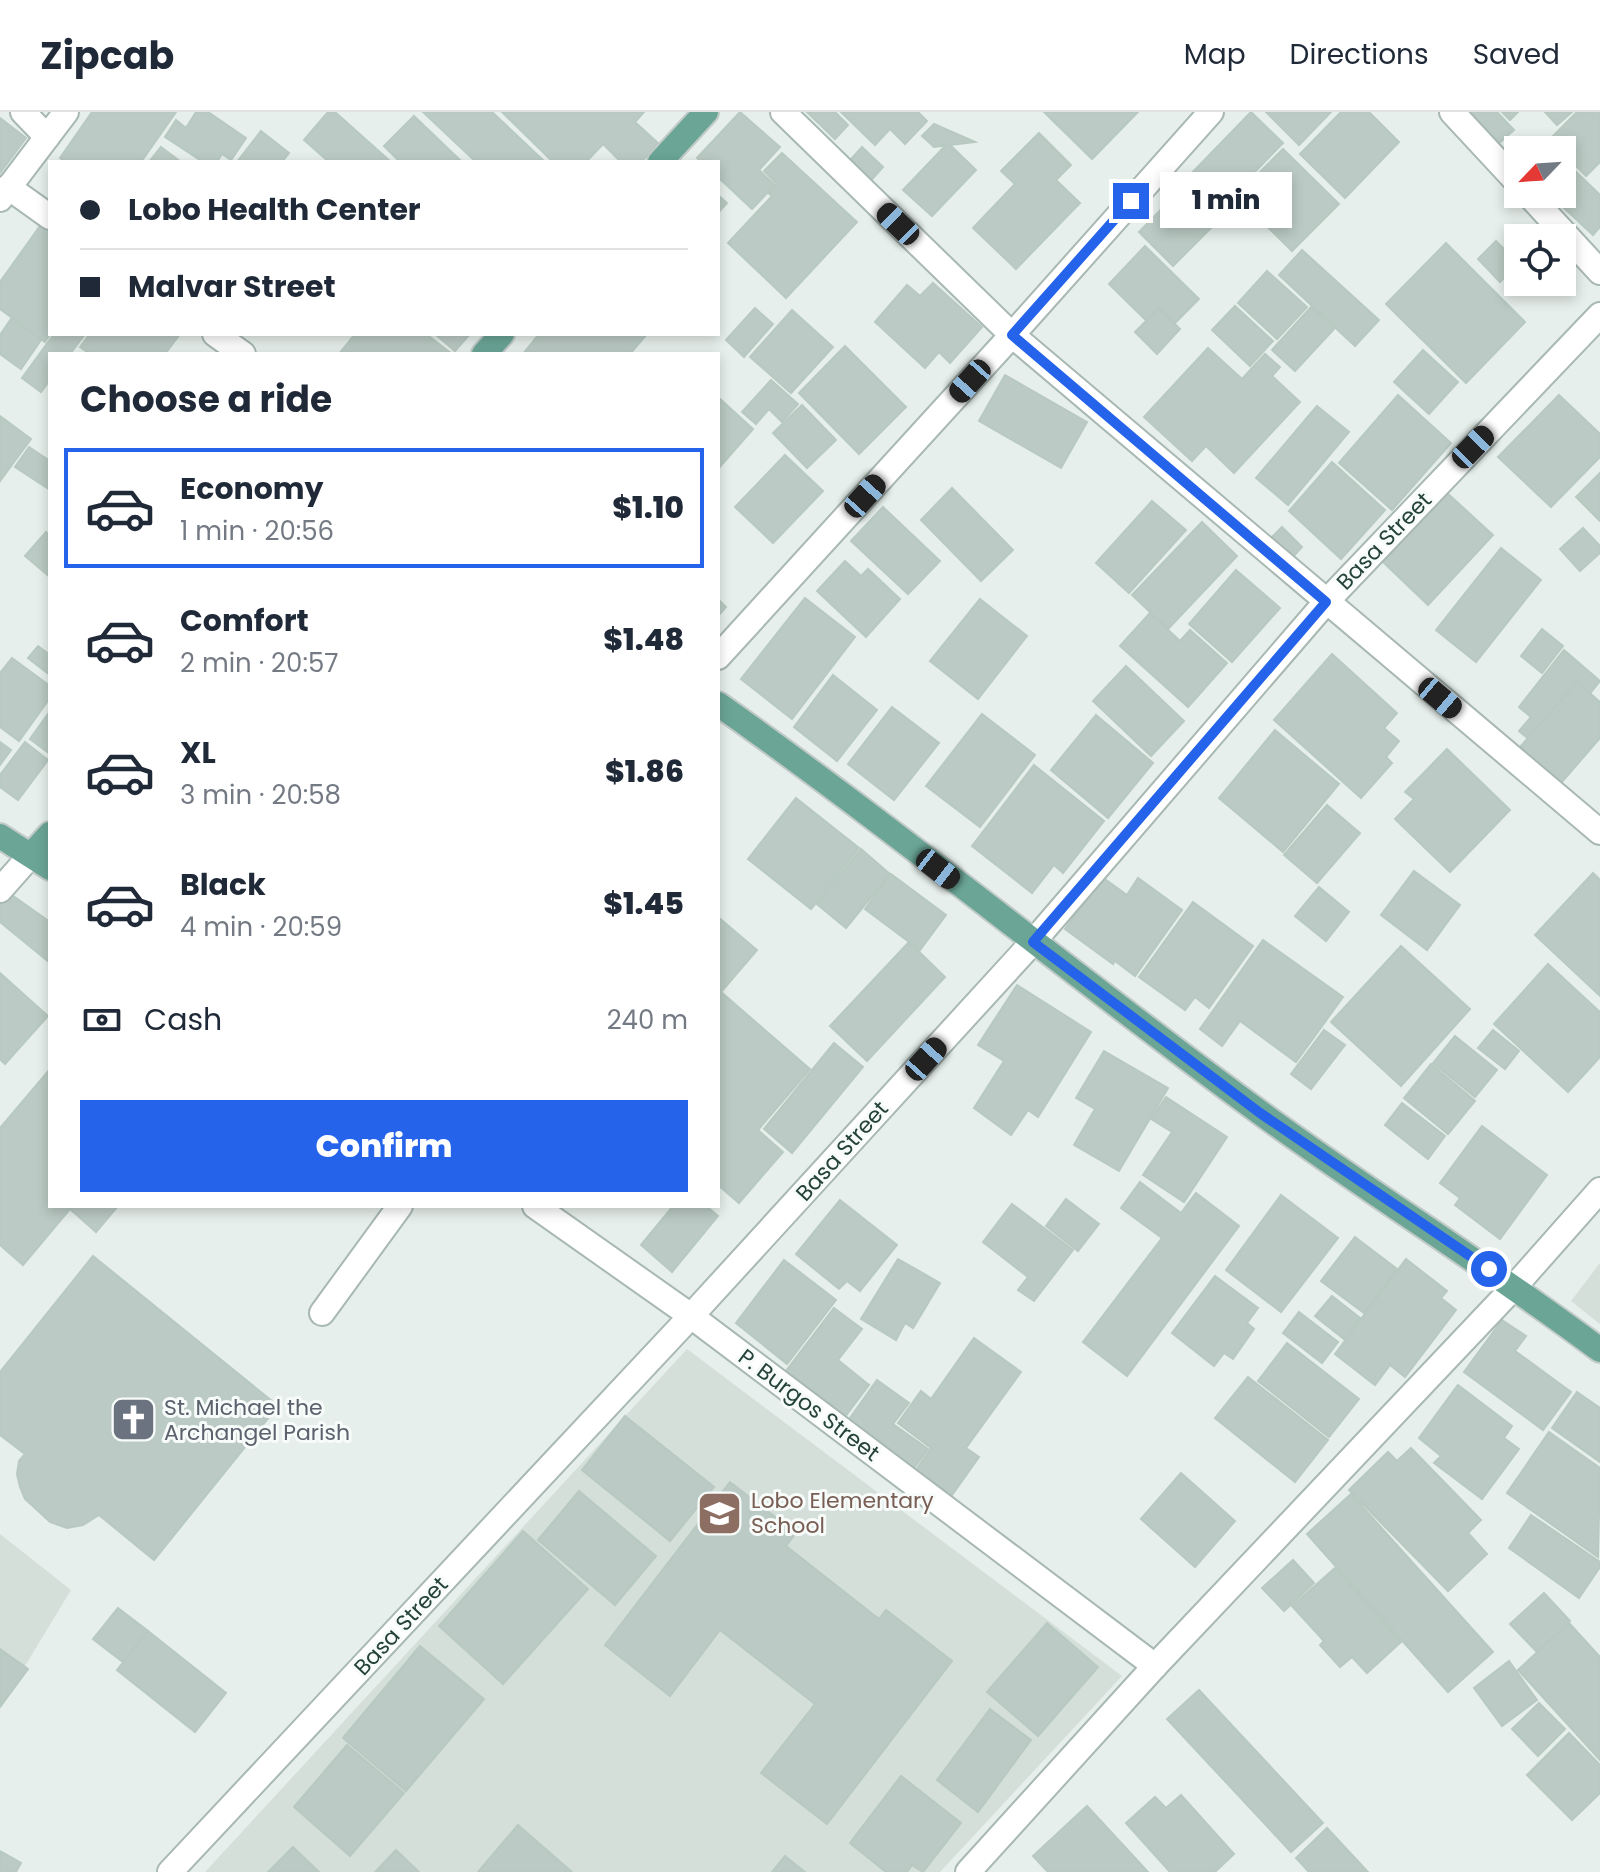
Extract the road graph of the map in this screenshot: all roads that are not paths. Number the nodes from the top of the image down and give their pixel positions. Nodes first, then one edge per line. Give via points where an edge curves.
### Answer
1 (23, 112) edge
2 (66, 112) edge
3 (706, 112) edge
4 (783, 112) edge
5 (1211, 112) edge
6 (1452, 112) edge
7 (47, 137) junction
8 (662, 160) edge
9 (1504, 168) edge
10 (4, 193) edge
11 (1541, 208) edge
12 (48, 216) edge
13 (1600, 272) edge
14 (1600, 315) edge
15 (1012, 335) junction
16 (218, 336) edge
17 (500, 336) edge
18 (240, 352) edge
19 (486, 352) edge
20 (1326, 602) junction
21 (720, 655) edge
22 (720, 705) edge
23 (1600, 832) edge
24 (0, 836) edge
25 (48, 840) edge
26 (40, 862) edge
27 (0, 890) edge
28 (1033, 942) junction
29 (1600, 1190) edge
30 (399, 1208) edge
31 (538, 1208) edge
32 (1515, 1286) junction
33 (322, 1313) dead end
34 (691, 1316) junction
35 (1600, 1350) edge
36 (1155, 1666) junction
37 (170, 1872) edge
38 (968, 1872) edge

1 - 7 street
2 - 7 street
3 - 8 main road
4 - 15 street
5 - 15 street
6 - 9 street
7 - 10 street
10 - 12 street
11 - 13 street
14 - 20 street, Basa Street
15 - 20 street
15 - 21 street
16 - 18 street
17 - 19 main road
20 - 23 street
20 - 28 street, Basa Street
22 - 28 main road
24 - 26 main road
25 - 26 main road
26 - 27 street
28 - 32 main road via 1260,1113
28 - 34 street, Basa Street
29 - 32 street
30 - 33 street
31 - 34 street, P. Burgos Street
32 - 35 main road
32 - 36 street
34 - 36 street, P. Burgos Street
34 - 37 street, Basa Street
36 - 38 street

